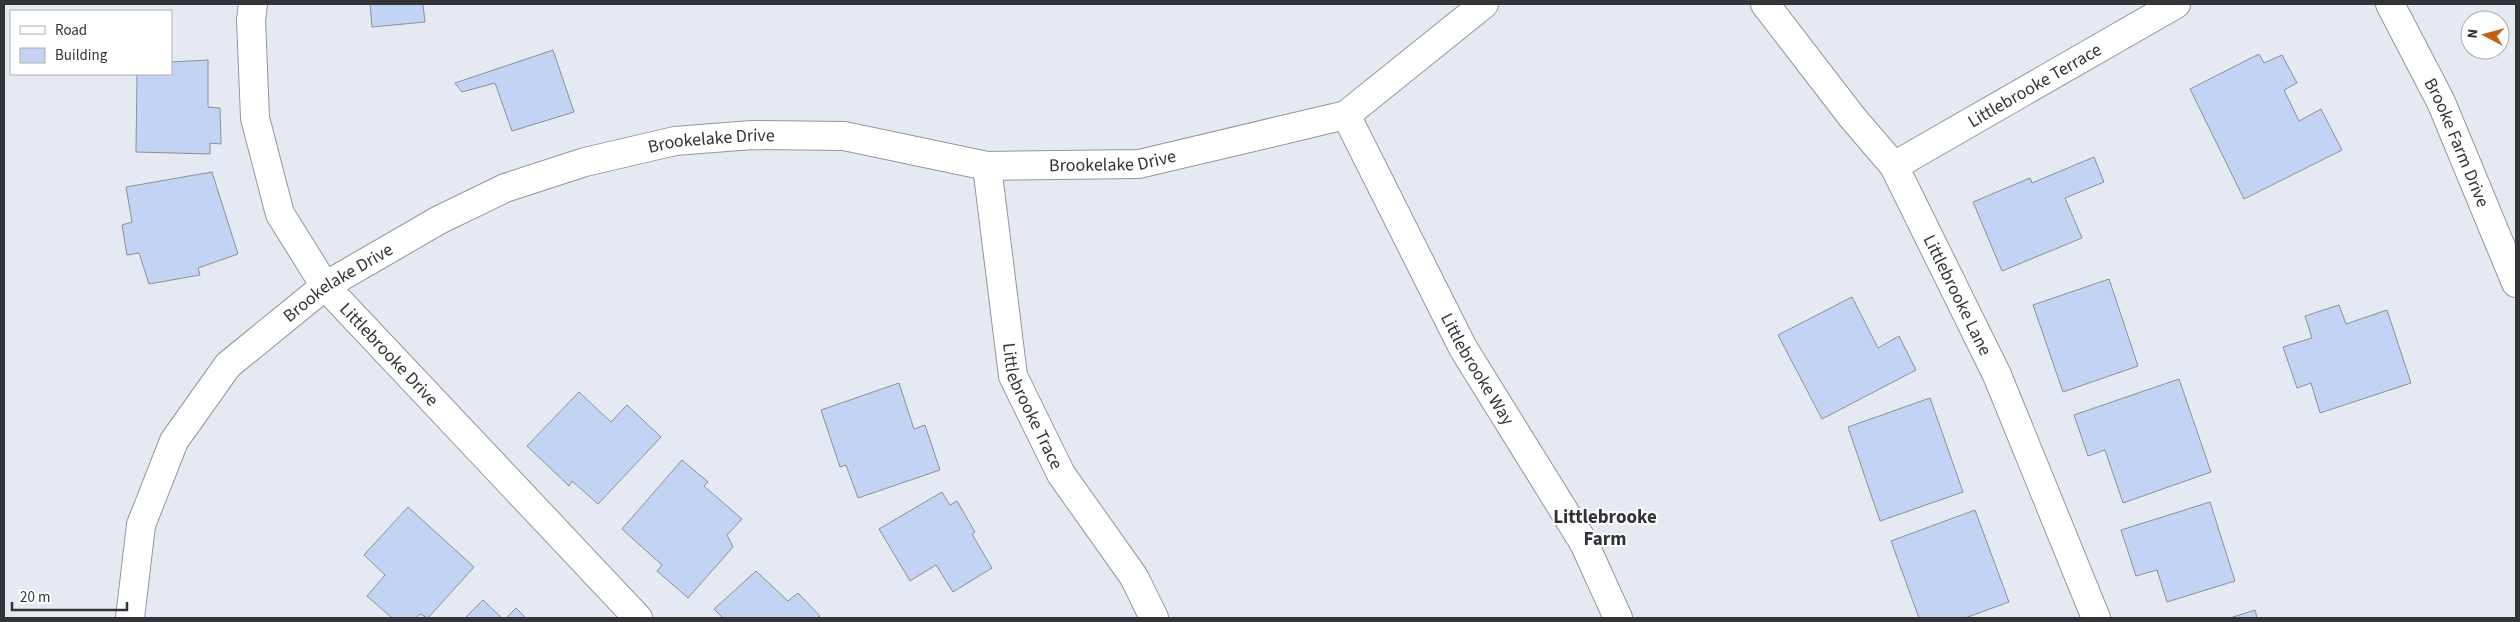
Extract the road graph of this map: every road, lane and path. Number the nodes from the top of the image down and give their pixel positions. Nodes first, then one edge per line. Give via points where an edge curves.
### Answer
1 (253, 4) edge
2 (1484, 4) edge
3 (1765, 4) edge
4 (2176, 4) edge
5 (2390, 4) edge
6 (1346, 116) junction
7 (987, 166) junction
8 (1894, 166) junction
9 (2516, 283) edge
10 (325, 286) junction
11 (130, 618) edge
12 (638, 618) edge
13 (1154, 618) edge
14 (1618, 618) edge
15 (2096, 618) edge

1 - 10 street, Littlebrooke Drive via 255,118 280,214
2 - 6 street, Brookelake Drive
3 - 8 street, Littlebrooke Lane
4 - 8 street, Littlebrooke Terrace
5 - 9 street, Brooke Farm Drive via 2441,102
6 - 7 street, Brookelake Drive via 1140,164
6 - 14 street, Littlebrooke Way via 1463,348 1584,543
7 - 10 street, Brookelake Drive via 844,136 752,135 675,141 585,162 505,188 439,220
7 - 13 street, Littlebrooke Trace via 1013,376 1061,474 1134,576
8 - 15 street, Littlebrooke Lane via 1997,375
10 - 11 street, Brookelake Drive via 228,365 174,442 141,525
10 - 12 street, Littlebrooke Drive

